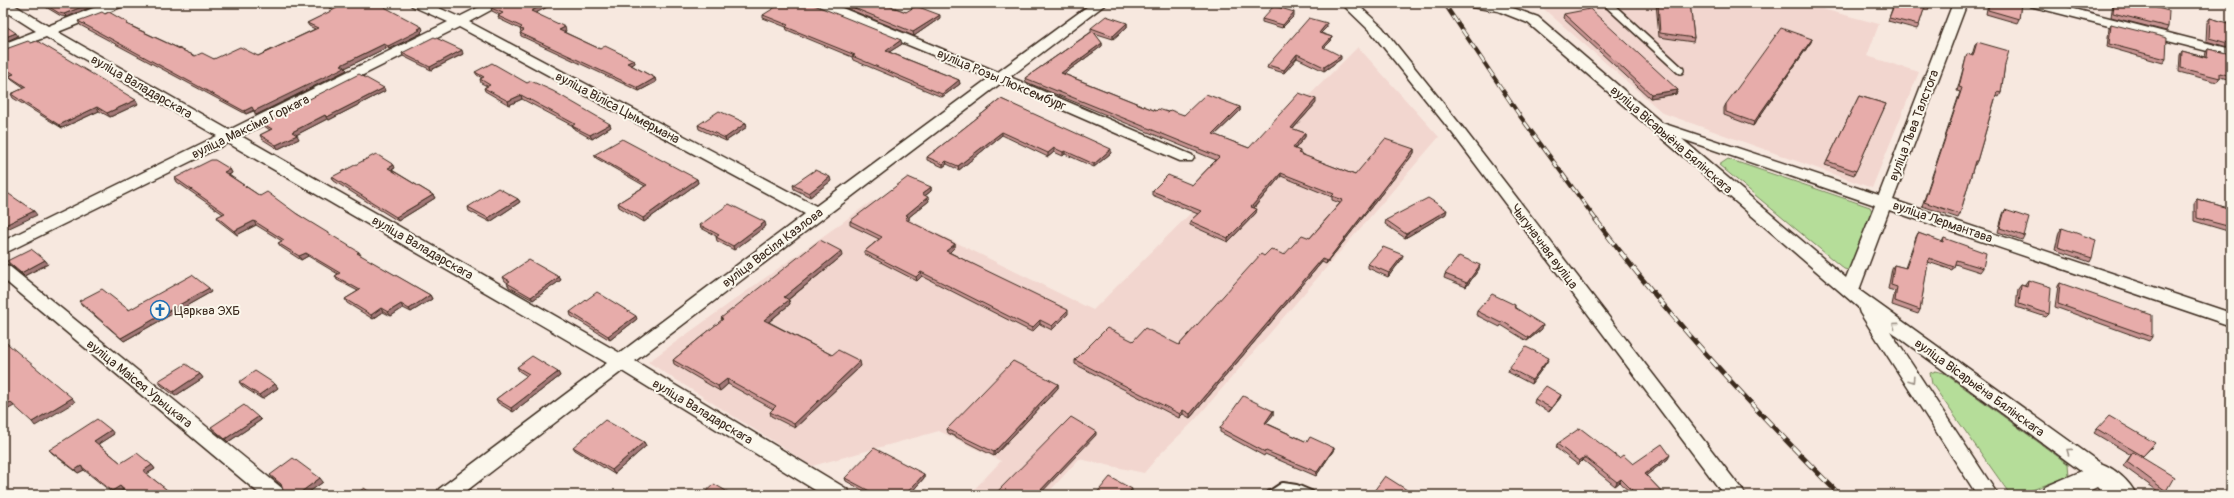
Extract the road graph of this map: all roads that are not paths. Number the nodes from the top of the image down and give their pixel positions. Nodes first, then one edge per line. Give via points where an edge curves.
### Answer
1 (118, 3) edge
2 (417, 3) edge
3 (497, 3) edge
4 (818, 3) edge
5 (1100, 3) edge
6 (1348, 3) edge
7 (1471, 3) edge
8 (1607, 3) edge
9 (1960, 3) edge
10 (2035, 3) edge
11 (3, 4) edge
12 (1515, 6) edge
13 (459, 22) junction
14 (46, 31) junction
15 (3, 49) edge
16 (2231, 53) edge
17 (1680, 70) dead end
18 (999, 77) junction
19 (1653, 124) junction
20 (230, 136) junction
21 (1186, 158) dead end
22 (1884, 201) junction
23 (817, 213) junction
24 (3, 248) edge
25 (3, 270) edge
26 (1855, 296) junction
27 (2231, 320) edge
28 (621, 362) junction
29 (2115, 490) edge
30 (276, 495) edge
31 (446, 495) edge
32 (840, 495) edge
33 (1271, 495) edge
34 (1310, 495) edge
35 (1736, 495) edge
36 (1988, 495) edge
37 (2055, 495) edge

1 - 14 street
2 - 13 street, вуліца Віліса Цымермана
3 - 13 street, вуліца Максіма Горкага
4 - 18 street, вуліца Розы Люксембург
5 - 18 street, вуліца Васіля Казлова
6 - 35 street, Чыгуначная вуліца via 1377,30 1453,125
7 - 12 street, вуліца Вісарыёна Бялінскага
8 - 17 lane
9 - 22 street, вуліца Льва Талстога
10 - 16 street
11 - 14 street, вуліца Валадарскага
12 - 19 street, вуліца Вісарыёна Бялінскага
13 - 20 street, вуліца Максіма Горкага
13 - 23 street, вуліца Віліса Цымермана
14 - 15 street
14 - 20 street, вуліца Валадарскага
18 - 21 street, вуліца Розы Люксембург
18 - 23 street, вуліца Васіля Казлова
19 - 22 street, вуліца Лермантава
19 - 26 street, вуліца Вісарыёна Бялінскага
20 - 24 street, вуліца Максіма Горкага
20 - 28 street, вуліца Валадарскага
22 - 26 street, вуліца Льва Талстога
22 - 27 street, вуліца Лермантава
23 - 28 street, вуліца Васіля Казлова
25 - 30 street, вуліца Маісея Урыцкага
29 -> 26 street, вуліца Вісарыёна Бялінскага
26 -> 36 street, вуліца Вісарыёна Бялінскага
28 - 31 street, вуліца Васіля Казлова
28 - 32 street, вуліца Валадарскага
29 - 37 main road, вуліца Вісарыёна Бялінскага
33 - 34 lane via 1283,487

